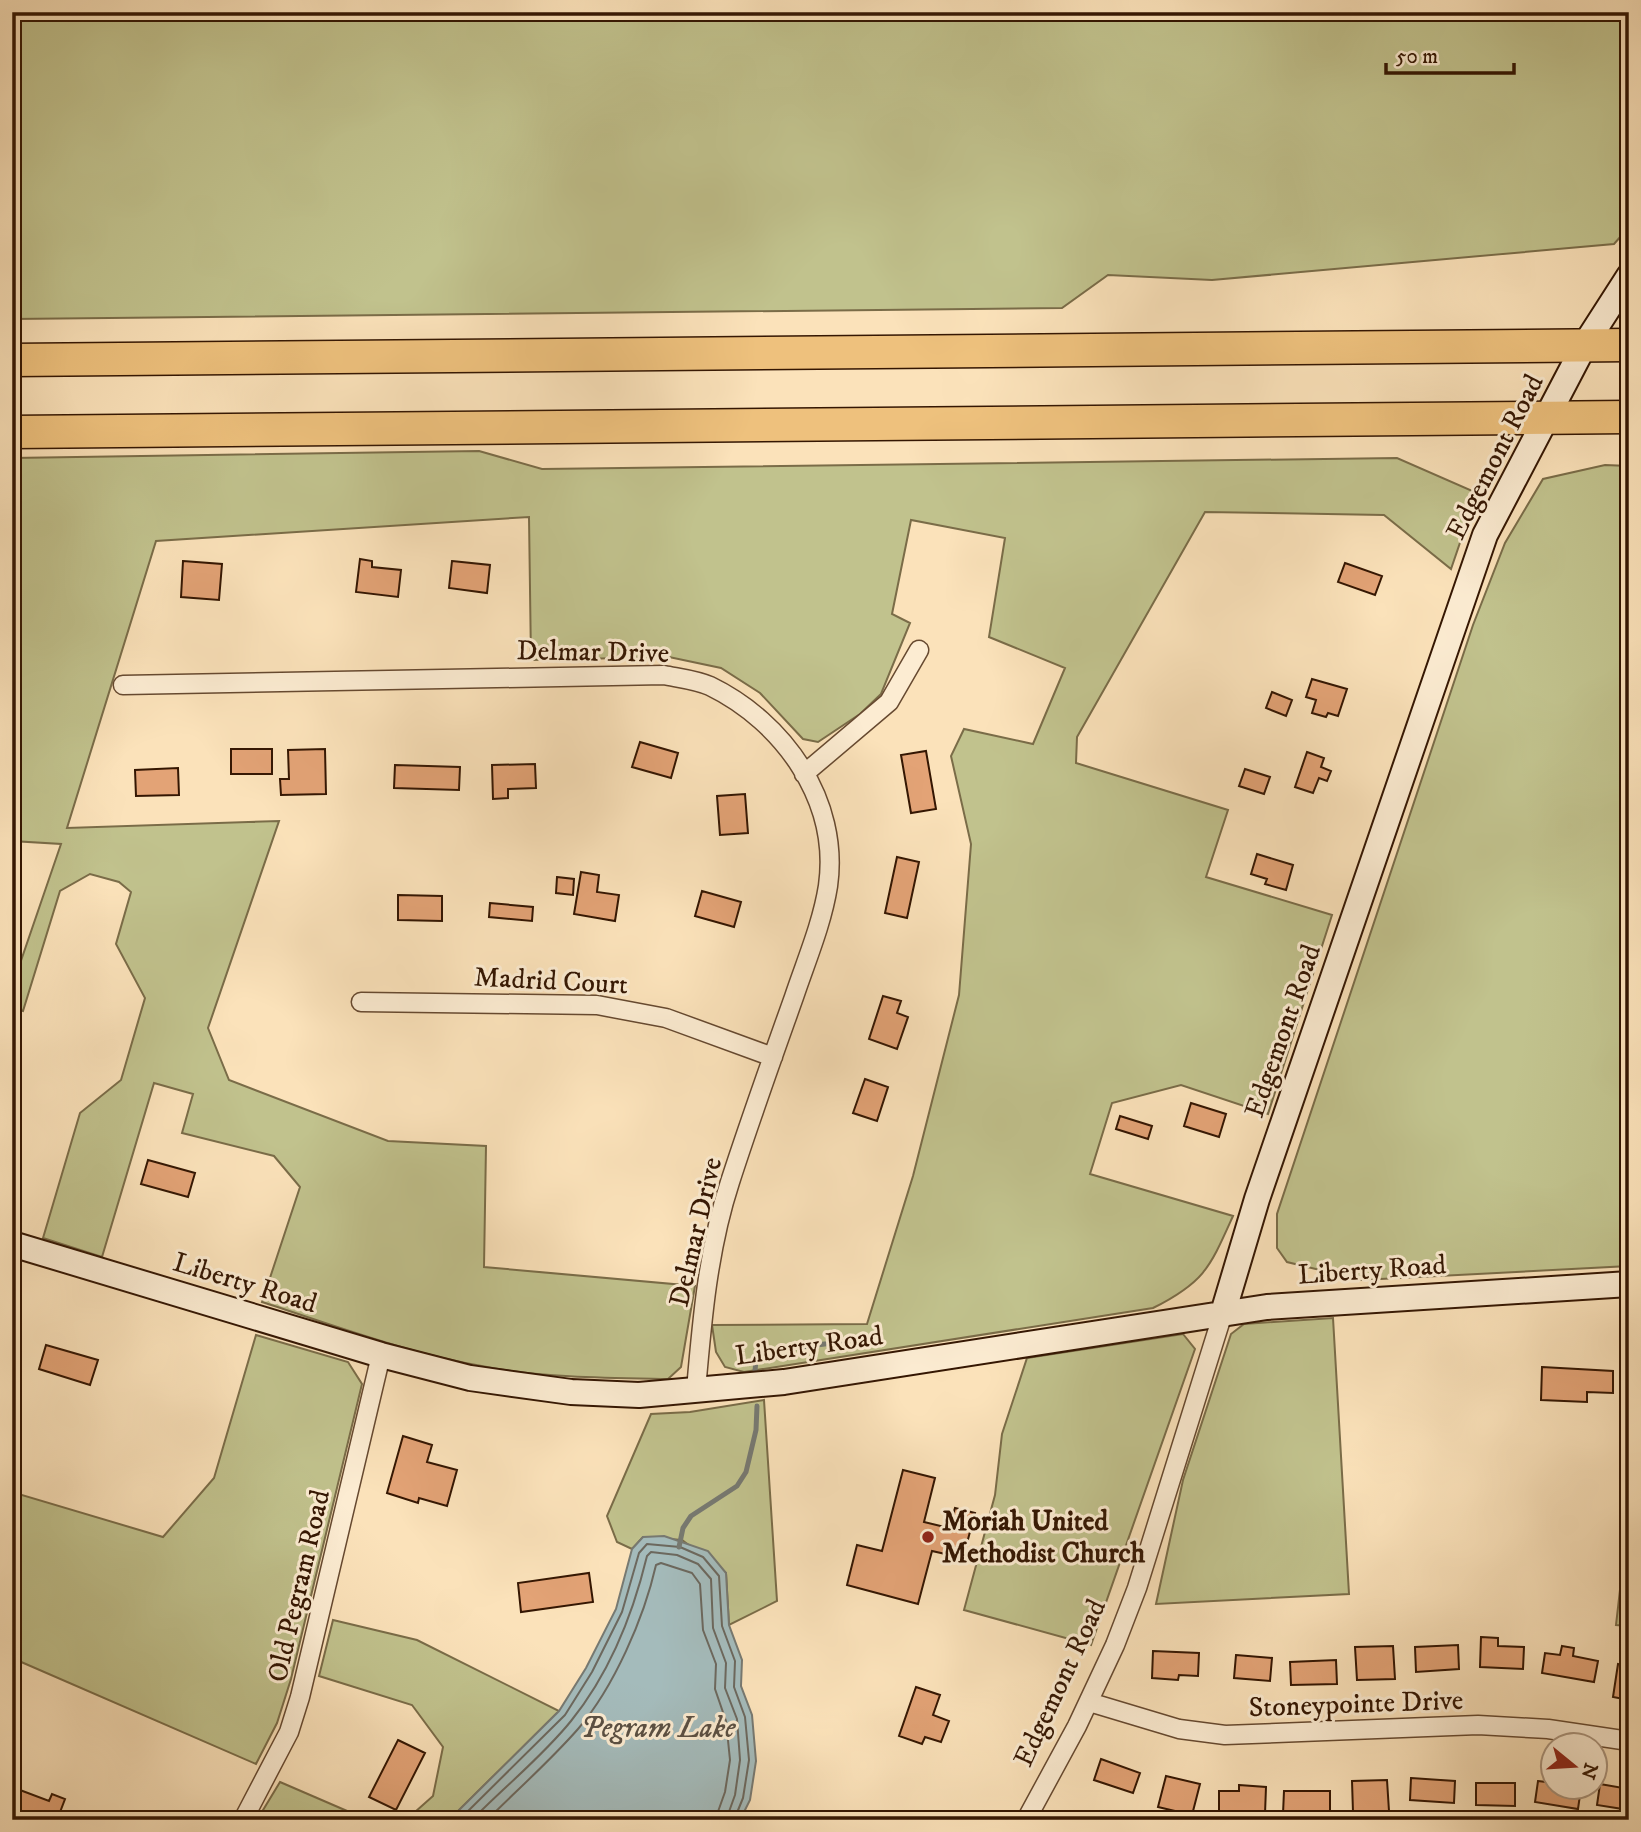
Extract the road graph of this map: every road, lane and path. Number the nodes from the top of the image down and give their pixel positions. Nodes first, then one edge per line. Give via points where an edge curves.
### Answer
1 (1629, 275) edge
2 (1629, 345) edge
3 (1584, 346) junction
4 (12, 360) edge
5 (1629, 417) edge
6 (1547, 420) junction
7 (12, 432) edge
8 (919, 650) dead end
9 (123, 685) dead end
10 (804, 774) junction
11 (361, 1002) dead end
12 (773, 1057) junction
13 (12, 1244) edge
14 (1629, 1284) edge
15 (1223, 1313) junction
16 (381, 1355) junction
17 (696, 1390) junction
18 (1089, 1702) junction
19 (1629, 1741) edge
20 (243, 1820) edge
21 (1026, 1820) edge

1 - 3 street, Edgemont Road
2 - 3 highway
3 - 4 highway
3 - 6 street, Edgemont Road
5 - 6 highway
6 - 7 highway
6 - 15 street, Edgemont Road via 1502,498 1466,587 1257,1199
8 - 10 street via 889,702
9 - 10 street, Delmar Drive via 664,675 707,684 747,707 785,742
10 - 12 street, Delmar Drive via 823,816 828,886
11 - 12 street, Madrid Court via 597,1005 666,1018
12 - 17 street, Delmar Drive via 717,1231
13 - 16 street, Liberty Road
14 - 15 street, Liberty Road
15 - 17 street, Liberty Road via 785,1382
15 - 18 street, Edgemont Road via 1137,1588
16 - 17 street, Liberty Road via 470,1378 537,1389 639,1395
16 - 20 street, Old Pegram Road via 300,1697 289,1732
18 - 19 street, Stoneypointe Drive via 1179,1728 1225,1735 1478,1725
18 - 21 street, Edgemont Road

